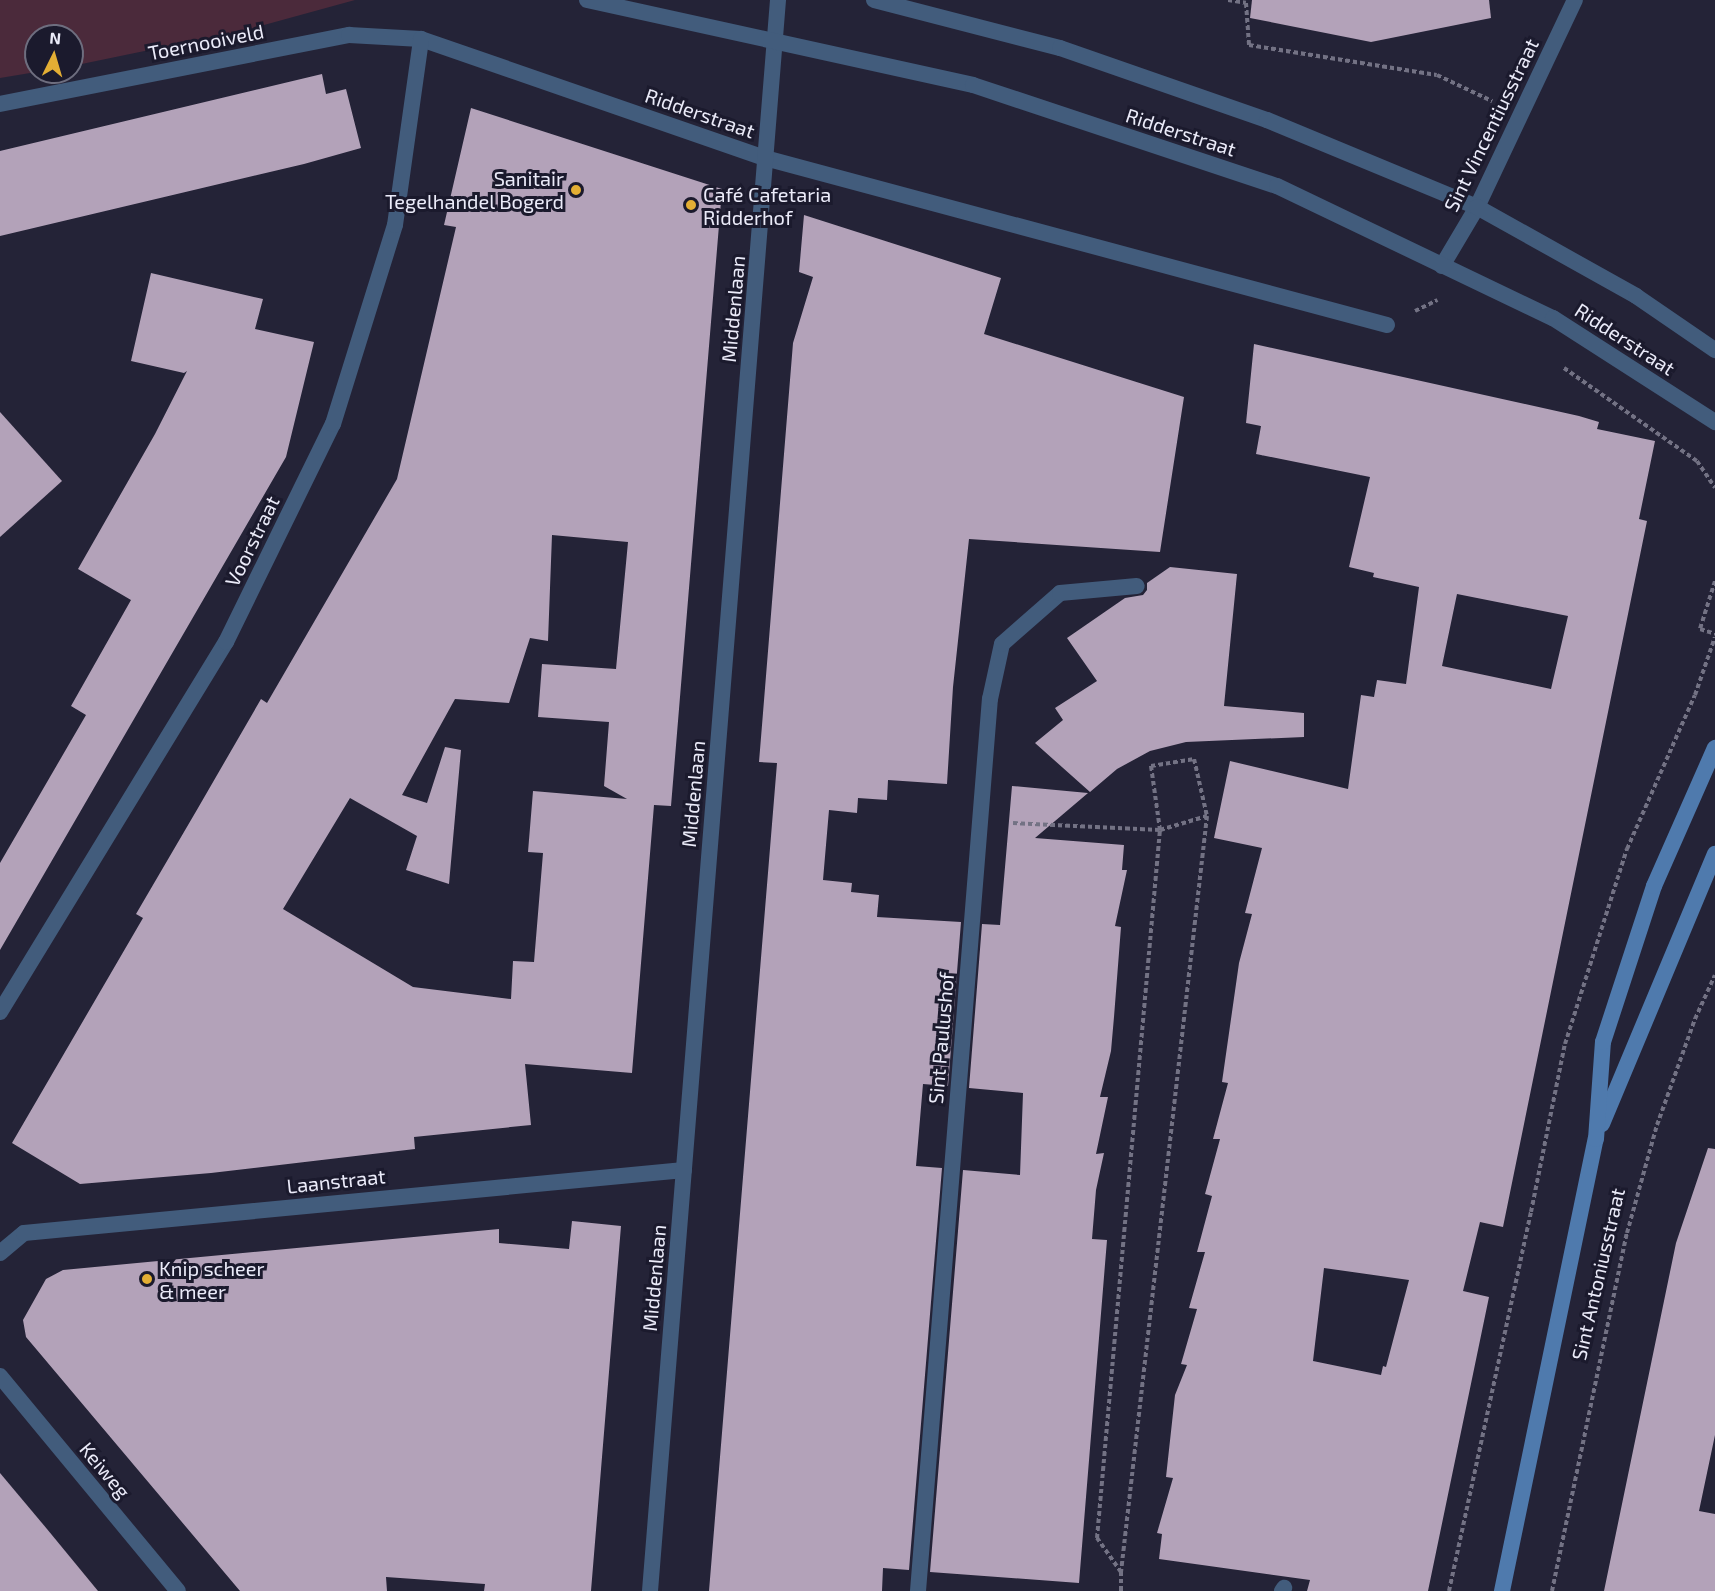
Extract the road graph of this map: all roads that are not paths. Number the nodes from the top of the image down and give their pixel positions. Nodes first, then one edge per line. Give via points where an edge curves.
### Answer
1 (587, 0) edge
2 (778, 0) edge
3 (874, 0) edge
4 (1575, 0) edge
5 (421, 39) junction
6 (773, 41) junction
7 (0, 104) edge
8 (765, 158) junction
9 (1477, 207) junction
10 (1442, 266) junction
11 (1386, 325) road end
12 (1715, 350) edge
13 (1715, 422) edge
14 (1137, 586) dead end
15 (1715, 748) edge
16 (1715, 854) edge
17 (0, 1012) edge
18 (1596, 1139) junction
19 (684, 1170) junction
20 (0, 1253) edge
21 (0, 1376) edge
22 (178, 1591) edge
23 (650, 1591) edge
24 (918, 1591) edge
25 (1502, 1591) edge

1 - 6 street, Ridderstraat
2 - 6 street, Middenlaan
3 - 9 street, Ridderstraat via 1060,48 1266,120
4 - 9 street, Sint Vincentiusstraat
5 - 7 street, Toernooiveld via 349,35
5 - 8 street, Ridderstraat
5 - 17 street, Voorstraat via 395,225 333,424 226,642
6 - 8 street, Middenlaan
6 - 10 street, Ridderstraat via 972,85 1277,186
8 - 11 street, Ridderstraat
8 - 19 street, Middenlaan
9 - 10 street, Sint Vincentiusstraat
9 - 12 street, Ridderstraat via 1636,296
10 - 13 street, Ridderstraat via 1553,318
14 - 24 street, Sint Paulushof via 1060,593 1002,644 990,699
15 - 18 main road, Sint Antoniusstraat via 1654,886 1603,1042
16 - 18 main road, Sint Antoniusstraat
18 - 25 main road, Sint Antoniusstraat
19 - 20 street, Laanstraat via 24,1233
19 - 23 street, Middenlaan
21 - 22 street, Keiweg

